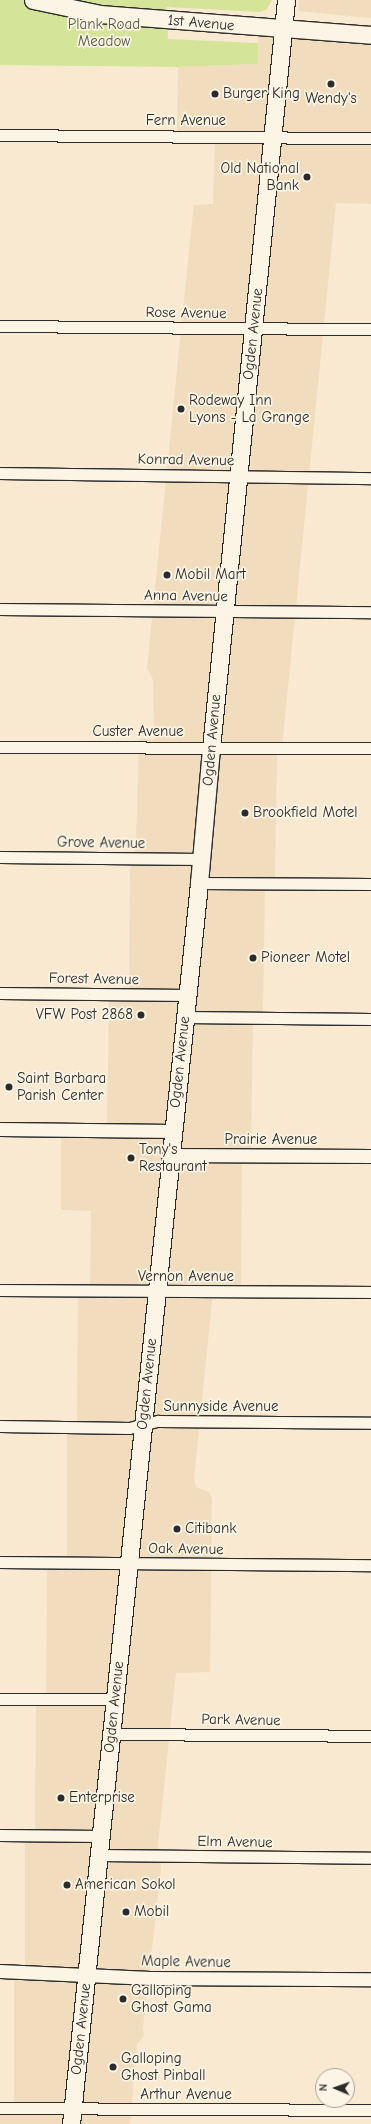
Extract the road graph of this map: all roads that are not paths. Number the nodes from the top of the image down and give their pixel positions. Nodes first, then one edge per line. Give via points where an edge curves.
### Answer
1 (32, 0) edge
2 (286, 0) edge
3 (282, 30) junction
4 (371, 35) edge
5 (0, 135) edge
6 (272, 137) junction
7 (371, 138) edge
8 (0, 326) edge
9 (253, 328) junction
10 (371, 329) edge
11 (0, 473) edge
12 (238, 476) junction
13 (371, 478) edge
14 (0, 609) edge
15 (225, 611) junction
16 (371, 612) edge
17 (0, 747) edge
18 (211, 748) junction
19 (371, 748) edge
20 (0, 857) edge
21 (201, 859) junction
22 (199, 883) junction
23 (371, 884) edge
24 (0, 993) edge
25 (187, 995) junction
26 (185, 1017) junction
27 (371, 1019) edge
28 (0, 1129) edge
29 (173, 1130) junction
30 (171, 1155) junction
31 (371, 1156) edge
32 (0, 1290) edge
33 (157, 1292) junction
34 (371, 1292) edge
35 (371, 1423) edge
36 (143, 1424) junction
37 (0, 1426) edge
38 (0, 1562) edge
39 (129, 1563) junction
40 (371, 1565) edge
41 (0, 1699) edge
42 (115, 1700) junction
43 (112, 1734) junction
44 (371, 1736) edge
45 (0, 1835) edge
46 (101, 1836) junction
47 (99, 1855) junction
48 (371, 1858) edge
49 (0, 1971) edge
50 (86, 1975) junction
51 (371, 1979) edge
52 (0, 2108) edge
53 (371, 2110) edge
54 (72, 2117) edge

1 - 3 main road, 1st Avenue via 100,14
2 - 3 main road, Ogden Avenue
3 - 4 main road, 1st Avenue
3 - 6 main road, Ogden Avenue
5 - 6 street, Fern Avenue
6 - 7 street, Fern Avenue
6 - 9 main road, Ogden Avenue
8 - 9 street, Rose Avenue
9 - 10 street, Rose Avenue
9 - 12 main road, Ogden Avenue
11 - 12 street, Konrad Avenue
12 - 13 street, Konrad Avenue
12 - 15 main road, Ogden Avenue
14 - 15 street, Anna Avenue
15 - 16 street, Anna Avenue
15 - 18 main road, Ogden Avenue
17 - 18 street, Custer Avenue
18 - 19 street, Custer Avenue
18 - 21 main road, Ogden Avenue
20 - 21 street, Grove Avenue
21 - 22 main road, Ogden Avenue
22 - 23 street
22 - 25 main road, Ogden Avenue
24 - 25 street, Forest Avenue
25 - 26 main road, Ogden Avenue
26 - 27 street
26 - 29 main road, Ogden Avenue
28 - 29 street
29 - 30 main road, Ogden Avenue
30 - 31 street, Prairie Avenue
30 - 33 main road, Ogden Avenue
32 - 33 street, Vernon Avenue
33 - 34 street, Vernon Avenue
33 - 36 main road, Ogden Avenue
35 - 36 street, Sunnyside Avenue via 158,1421
36 - 37 street, Sunnyside Avenue via 129,1428
36 - 39 main road, Ogden Avenue
38 - 39 street, Oak Avenue
39 - 40 street, Oak Avenue
39 - 42 main road, Ogden Avenue
41 - 42 street
42 - 43 main road, Ogden Avenue
43 - 44 street, Park Avenue
43 - 46 main road, Ogden Avenue
45 - 46 street
46 - 47 main road, Ogden Avenue
47 - 48 street, Elm Avenue
47 - 50 main road, Ogden Avenue
49 - 50 street, Maple Avenue
50 - 51 street, Maple Avenue via 150,1978
50 - 54 main road, Ogden Avenue
52 - 54 street, Arthur Avenue
53 - 54 street, Arthur Avenue

